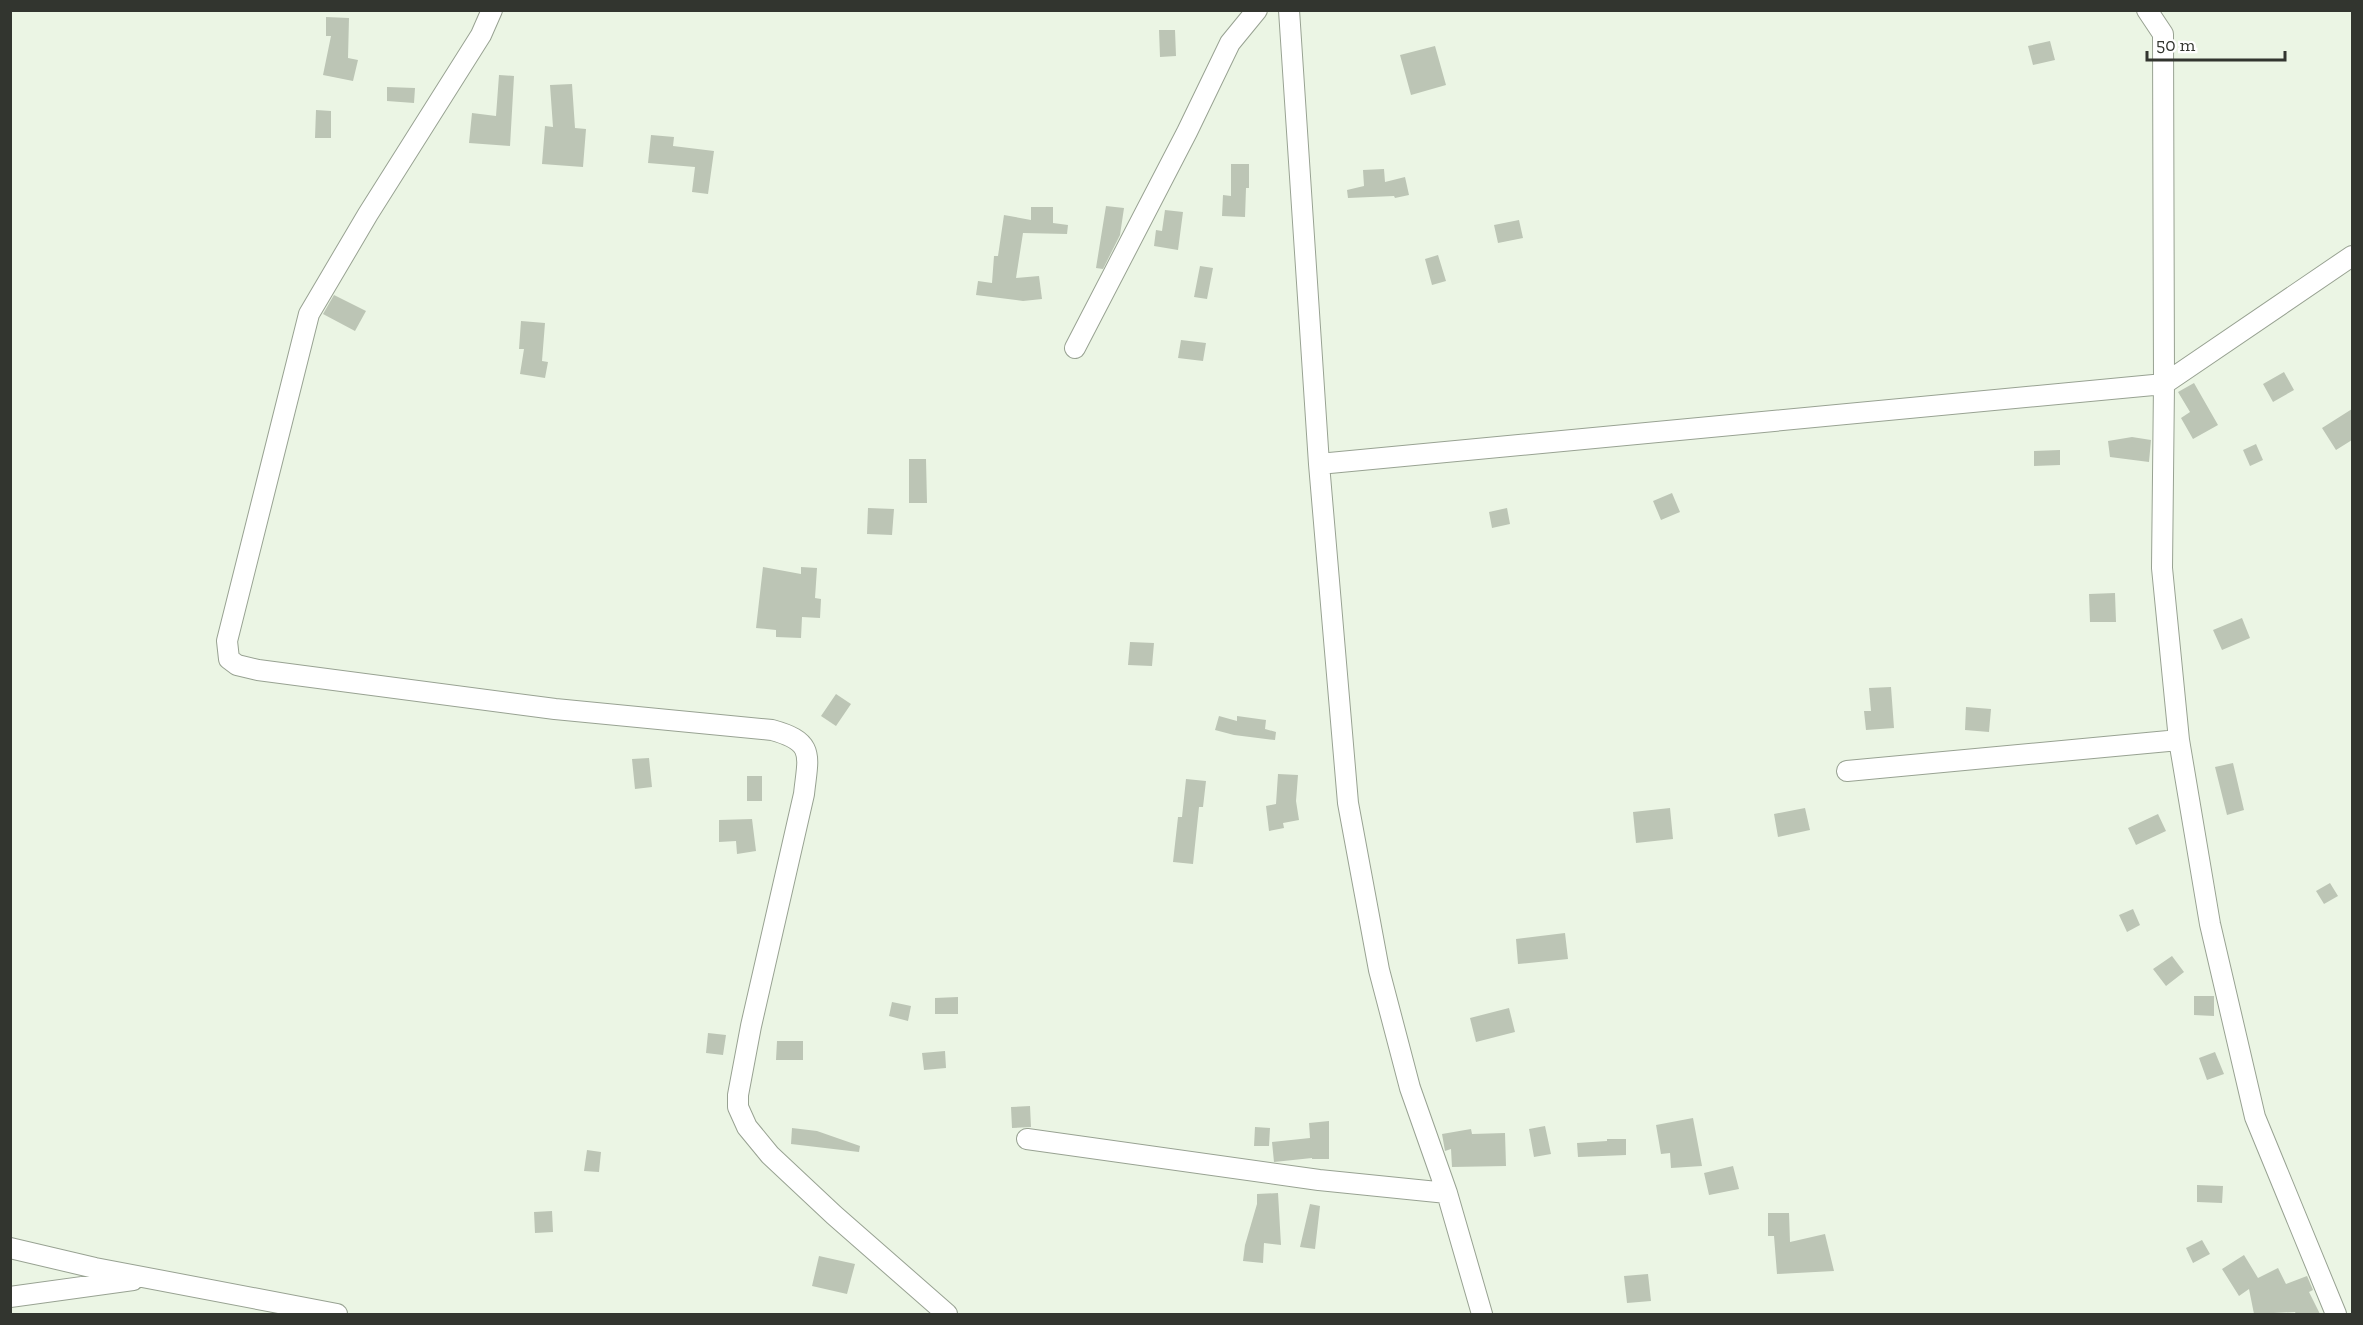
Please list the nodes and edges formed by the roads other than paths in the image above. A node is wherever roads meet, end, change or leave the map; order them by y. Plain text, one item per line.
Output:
1 (492, 10) edge
2 (1257, 10) edge
3 (1289, 10) edge
4 (2147, 10) edge
5 (2352, 256) edge
6 (1075, 348) dead end
7 (2164, 384) junction
8 (1319, 464) junction
9 (2179, 740) junction
10 (1847, 771) dead end
11 (1027, 1139) dead end
12 (1447, 1193) junction
13 (10, 1248) edge
14 (151, 1277) junction
15 (10, 1297) edge
16 (336, 1314) edge
17 (947, 1314) edge
18 (1482, 1314) edge
19 (2336, 1314) edge

1 - 17 street
2 - 6 street
3 - 8 street
4 - 7 street
5 - 7 street
7 - 8 street
7 - 9 street
8 - 12 street
9 - 10 street
9 - 19 street
11 - 12 street
12 - 18 street
13 - 14 street
14 - 15 street
14 - 16 street

